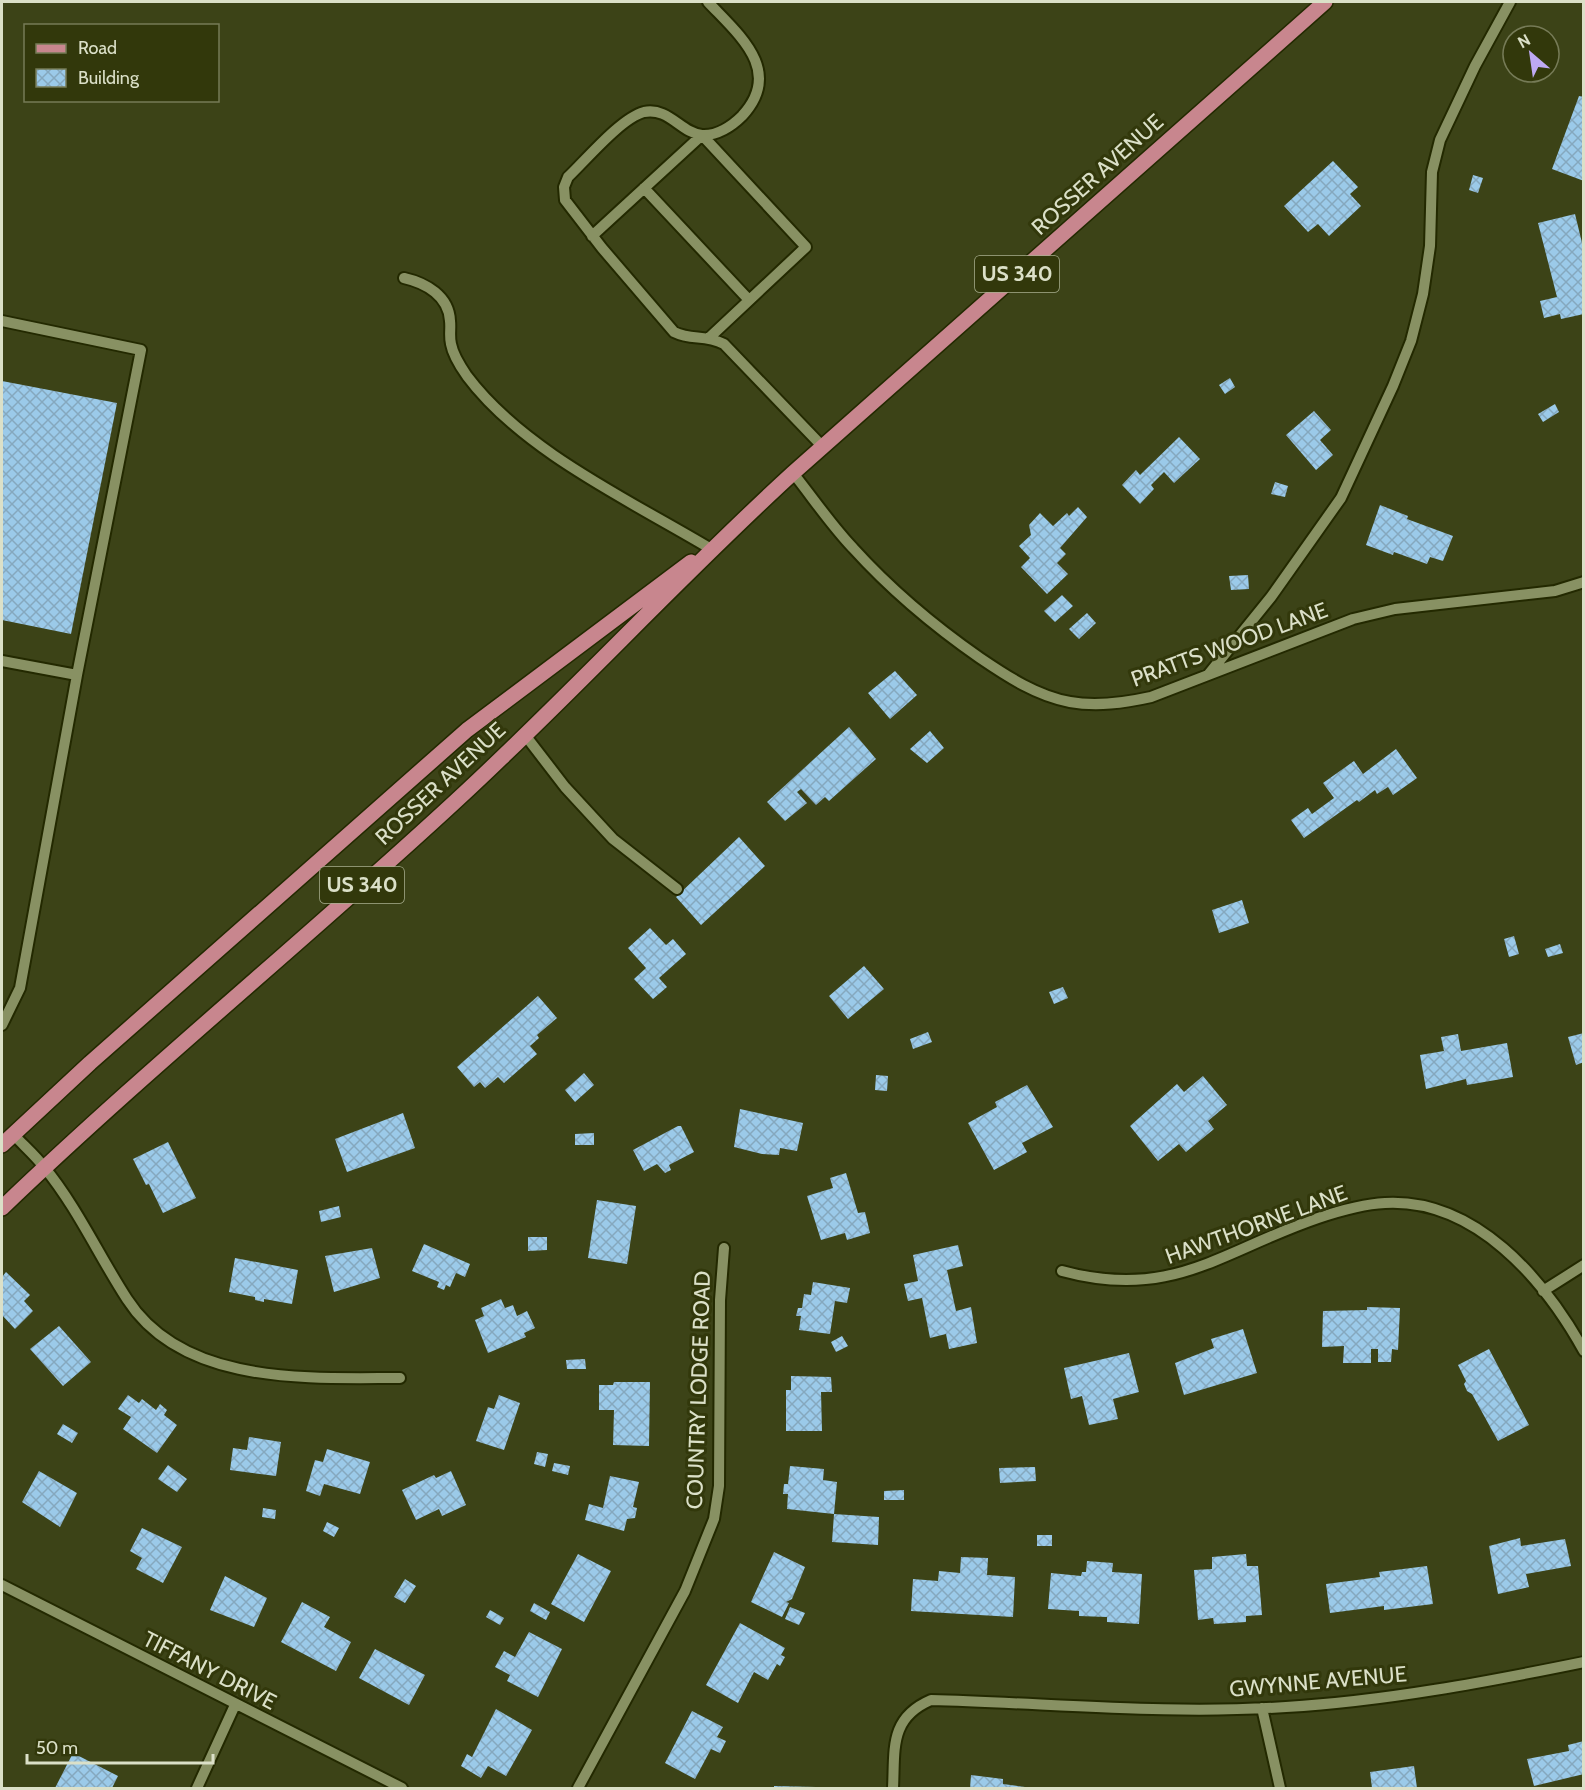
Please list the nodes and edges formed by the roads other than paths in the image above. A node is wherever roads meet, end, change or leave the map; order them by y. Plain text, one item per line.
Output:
1 (708, 2) edge
2 (1325, 2) edge
3 (1510, 2) edge
4 (702, 135) junction
5 (644, 188) junction
6 (592, 236) junction
7 (404, 278) dead end
8 (749, 300) junction
9 (2, 321) edge
10 (710, 337) junction
11 (823, 447) junction
12 (793, 473) junction
13 (711, 549) junction
14 (1584, 582) edge
15 (2, 662) edge
16 (77, 675) junction
17 (1208, 675) junction
18 (525, 735) junction
19 (677, 890) dead end
20 (2, 1025) edge
21 (7, 1139) edge
22 (44, 1167) junction
23 (2, 1208) edge
24 (724, 1248) dead end
25 (1584, 1265) edge
26 (1062, 1271) dead end
27 (1543, 1291) junction
28 (1584, 1351) edge
29 (400, 1378) dead end
30 (2, 1585) edge
31 (1584, 1662) edge
32 (235, 1705) junction
33 (1262, 1708) junction
34 (197, 1788) edge
35 (402, 1788) edge
36 (578, 1788) edge
37 (893, 1788) edge
38 (1280, 1788) edge

1 - 4 street
2 - 11 main road, ROSSER AVENUE / US 340
3 - 17 street
4 - 5 street
4 - 6 street
4 - 8 street
5 - 6 street
5 - 8 street
6 - 10 street
7 - 13 street
8 - 10 street
9 - 16 street
10 - 11 street
11 - 12 main road, ROSSER AVENUE / US 340
12 - 13 main road, ROSSER AVENUE / US 340
12 - 17 street, PRATTS WOOD LANE
13 - 18 main road, ROSSER AVENUE / US 340
13 - 21 main road, ROSSER AVENUE / US 340
14 - 17 street, PRATTS WOOD LANE
15 - 16 street
16 - 20 street
18 - 19 street
18 - 22 main road, ROSSER AVENUE / US 340
21 - 22 street
22 - 23 main road, ROSSER AVENUE / US 340
22 - 29 street
24 - 36 street, COUNTRY LODGE ROAD
25 - 27 street
26 - 27 street, HAWTHORNE LANE
27 - 28 street, HAWTHORNE LANE
30 - 32 street, TIFFANY DRIVE
31 - 33 street, GWYNNE AVENUE
32 - 34 street
32 - 35 street, TIFFANY DRIVE
33 - 37 street, GWYNNE AVENUE
33 - 38 street

